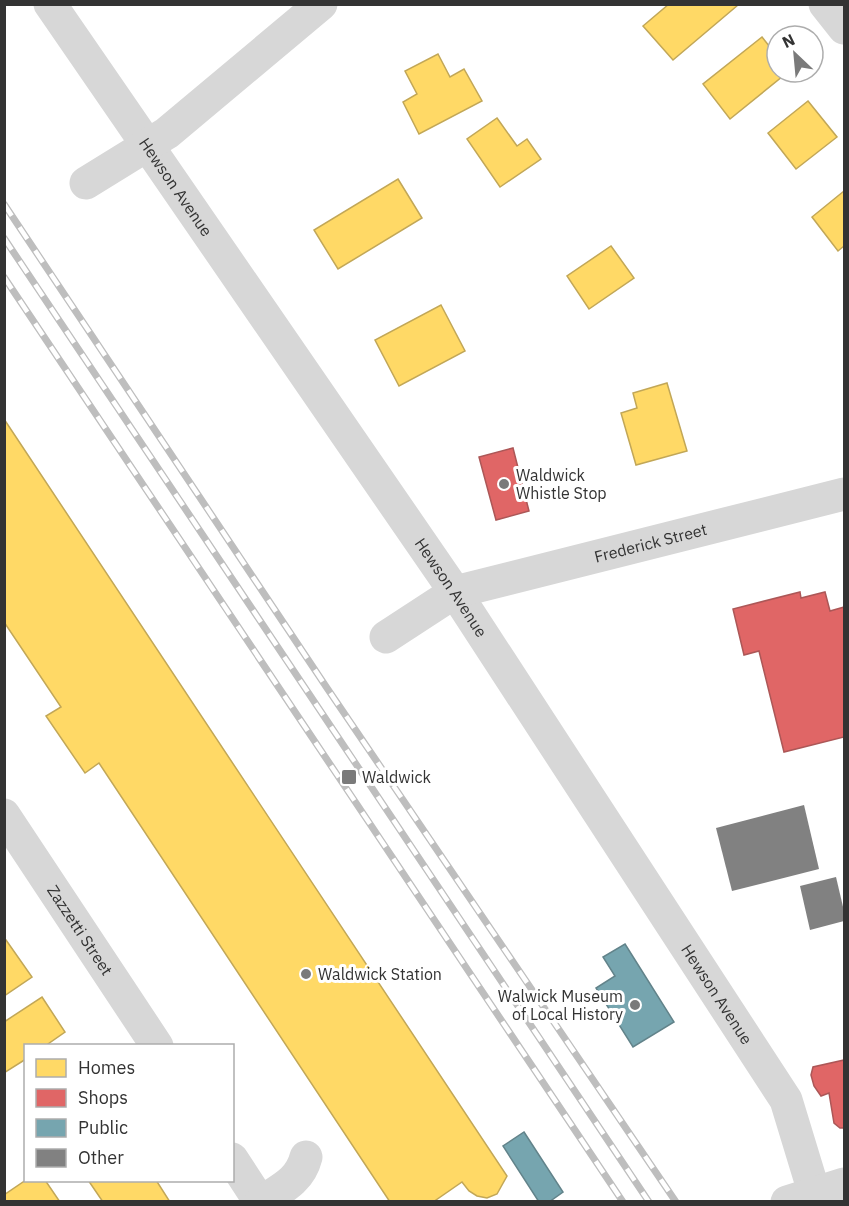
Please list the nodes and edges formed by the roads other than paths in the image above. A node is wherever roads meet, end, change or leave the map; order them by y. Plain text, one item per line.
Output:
1 (50, 4) edge
2 (321, 4) edge
3 (825, 4) edge
4 (844, 28) edge
5 (148, 146) junction
6 (86, 183) dead end
7 (844, 494) edge
8 (455, 592) junction
9 (386, 637) dead end
10 (4, 815) edge
11 (156, 1044) edge
12 (306, 1157) dead end
13 (234, 1162) edge
14 (815, 1192) edge
15 (261, 1202) edge

1 - 5 street, Hewson Avenue
2 - 5 street
3 - 4 street
5 - 6 street
5 - 8 street, Hewson Avenue
7 - 8 street, Frederick Street
8 - 9 street, Frederick Street
8 - 14 street, Hewson Avenue
10 - 11 street, Zazzetti Street
12 - 15 street
13 - 15 street

